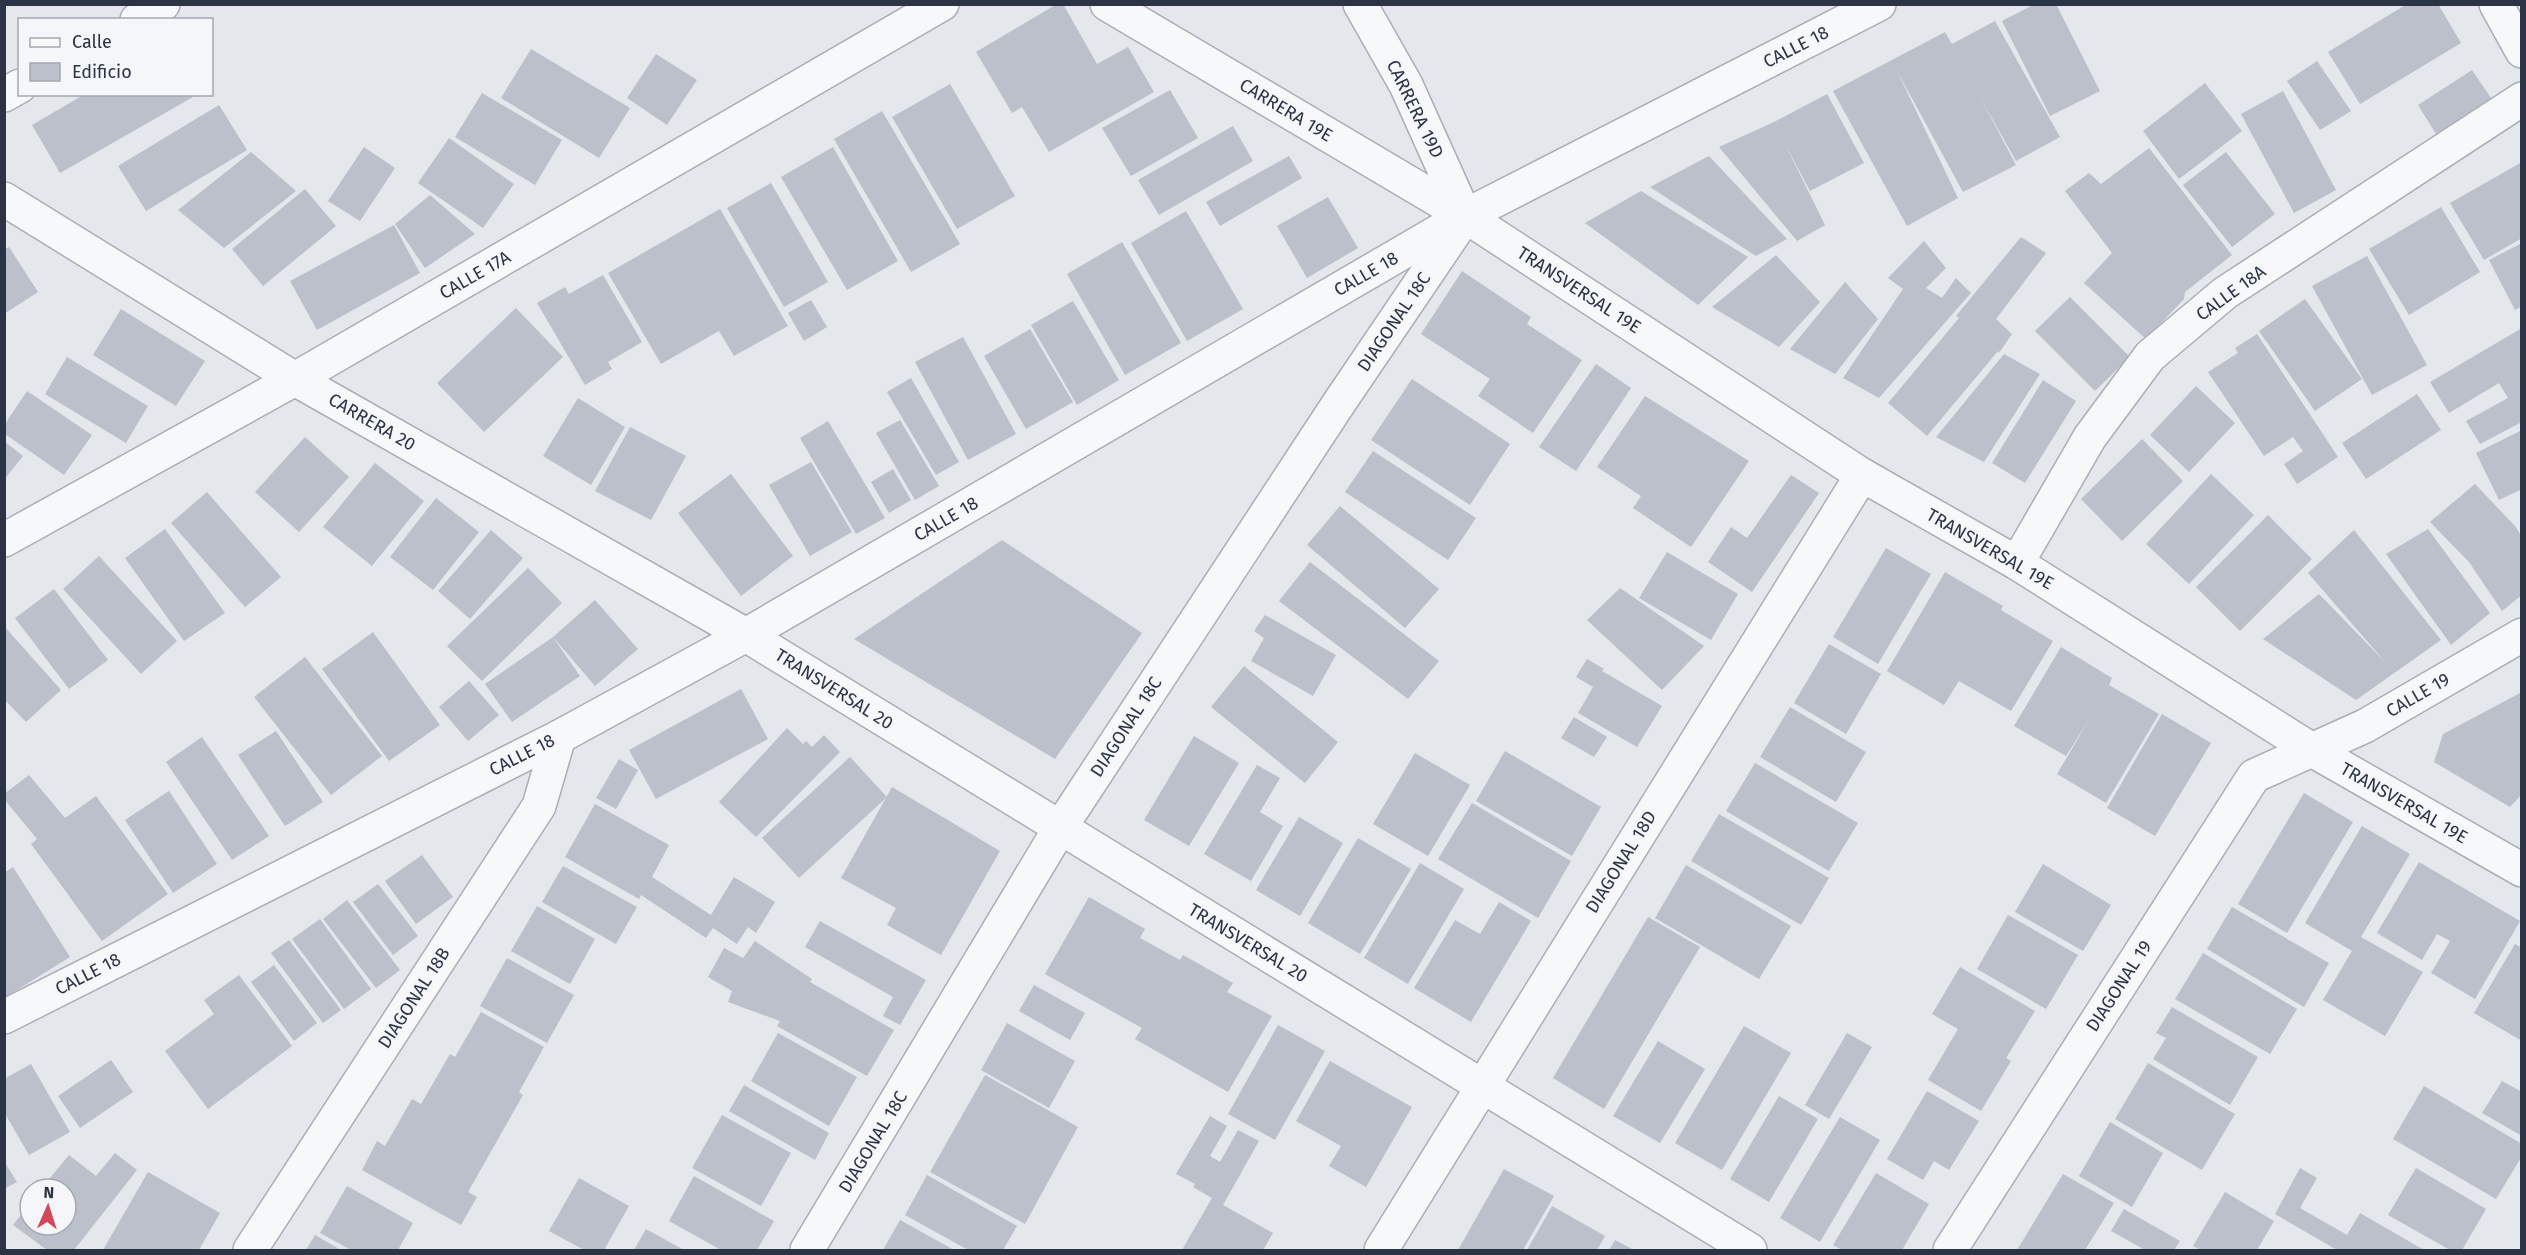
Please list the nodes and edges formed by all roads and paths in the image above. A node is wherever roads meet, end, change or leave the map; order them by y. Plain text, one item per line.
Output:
1 (163, 4) edge
2 (942, 4) edge
3 (1107, 4) edge
4 (1360, 4) edge
5 (1880, 4) edge
6 (2496, 4) edge
7 (140, 18) edge
8 (2522, 51) edge
9 (18, 87) edge
10 (4, 95) edge
11 (2522, 99) edge
12 (4, 200) edge
13 (1465, 216) junction
14 (296, 379) junction
15 (1862, 475) junction
16 (4, 540) edge
17 (2017, 563) junction
18 (746, 635) junction
19 (2522, 635) edge
20 (559, 737) junction
21 (2312, 750) junction
22 (1060, 828) junction
23 (2522, 870) edge
24 (4, 1017) edge
25 (1482, 1086) junction
26 (250, 1251) edge
27 (807, 1251) edge
28 (1381, 1251) edge
29 (1750, 1251) edge
30 (1950, 1251) edge

1 - 7 street
2 - 14 street, CALLE 17A
3 - 13 street, CARRERA 19E
4 - 13 street, CARRERA 19D
5 - 13 street, CALLE 18
6 - 8 street
9 - 10 street
11 - 17 street, CALLE 18A
12 - 14 street, CARRERA 20
13 - 15 street, TRANSVERSAL 19E
13 - 18 street, CALLE 18
13 - 22 street, DIAGONAL 18C
14 - 16 street, CALLE 17A
14 - 18 street, CARRERA 20
15 - 17 street, TRANSVERSAL 19E
15 - 25 street, DIAGONAL 18D
17 - 21 street, TRANSVERSAL 19E
18 - 20 street, CALLE 18
18 - 22 street, TRANSVERSAL 20
19 - 21 street, CALLE 19
20 - 24 street, CALLE 18
20 - 26 street, DIAGONAL 18B
21 - 23 street, TRANSVERSAL 19E
21 - 30 street, DIAGONAL 19
22 - 25 street, TRANSVERSAL 20
22 - 27 street, DIAGONAL 18C
25 - 28 street, DIAGONAL 18D
25 - 29 street, TRANSVERSAL 20

